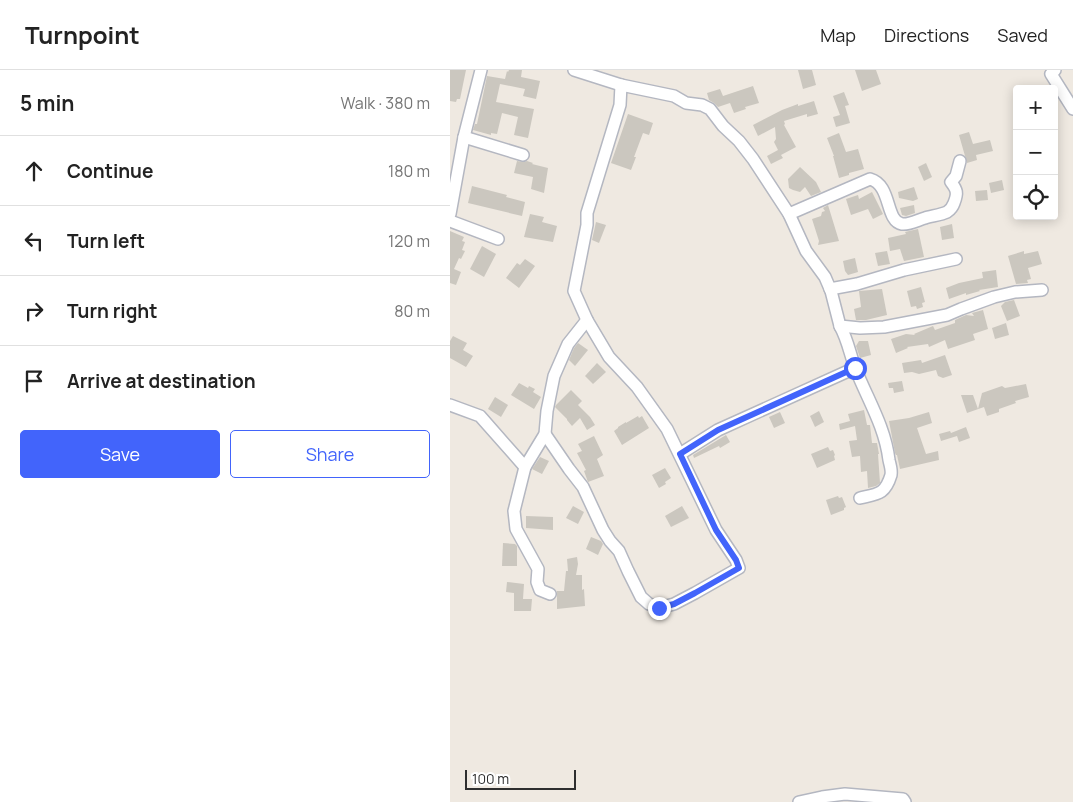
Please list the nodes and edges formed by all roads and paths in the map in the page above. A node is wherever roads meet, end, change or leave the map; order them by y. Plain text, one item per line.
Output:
1 (481, 70) edge
2 (574, 70) edge
3 (1055, 70) edge
4 (622, 85) junction
5 (1073, 109) edge
6 (464, 137) junction
7 (523, 155) dead end
8 (960, 161) dead end
9 (450, 214) edge
10 (788, 214) junction
11 (450, 221) edge
12 (498, 239) dead end
13 (956, 259) dead end
14 (830, 289) junction
15 (1042, 290) dead end
16 (587, 320) junction
17 (840, 326) junction
18 (855, 368) junction
19 (450, 405) edge
20 (545, 434) junction
21 (680, 454) junction
22 (525, 467) junction
23 (860, 498) dead end
24 (550, 594) dead end
25 (799, 802) edge
26 (905, 802) edge

1 - 6 street
2 - 4 street
3 - 5 street
4 - 10 street
4 - 16 street
6 - 7 street
6 - 9 street
8 - 10 street
10 - 14 street
11 - 12 street
13 - 14 street
14 - 17 street
15 - 17 street
16 - 20 street
16 - 21 street
17 - 18 street
18 - 21 street
18 - 23 street
19 - 22 street
20 - 21 street
20 - 22 street
22 - 24 street
25 - 26 street

